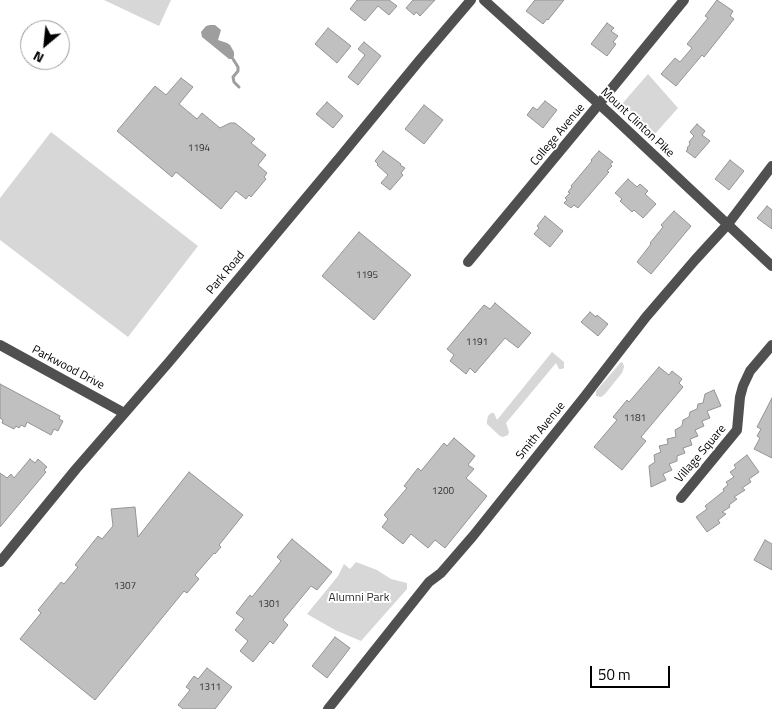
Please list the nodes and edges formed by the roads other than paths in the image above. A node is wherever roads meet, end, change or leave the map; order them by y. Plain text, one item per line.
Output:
1 (471, 0) edge
2 (484, 0) edge
3 (684, 0) edge
4 (599, 104) junction
5 (772, 166) edge
6 (728, 224) junction
7 (468, 262) dead end
8 (772, 266) edge
9 (0, 345) edge
10 (772, 346) edge
11 (124, 413) junction
12 (681, 498) dead end
13 (0, 562) edge
14 (328, 709) edge

1 - 11 street, Park Road
2 - 4 street, Mount Clinton Pike
3 - 4 street, College Avenue
4 - 6 street, Mount Clinton Pike
4 - 7 street, College Avenue
5 - 6 street, Smith Avenue
6 - 8 street, Mount Clinton Pike
6 - 14 street, Smith Avenue
9 - 11 street, Parkwood Drive
10 - 12 street, Village Square
11 - 13 street, Park Road

